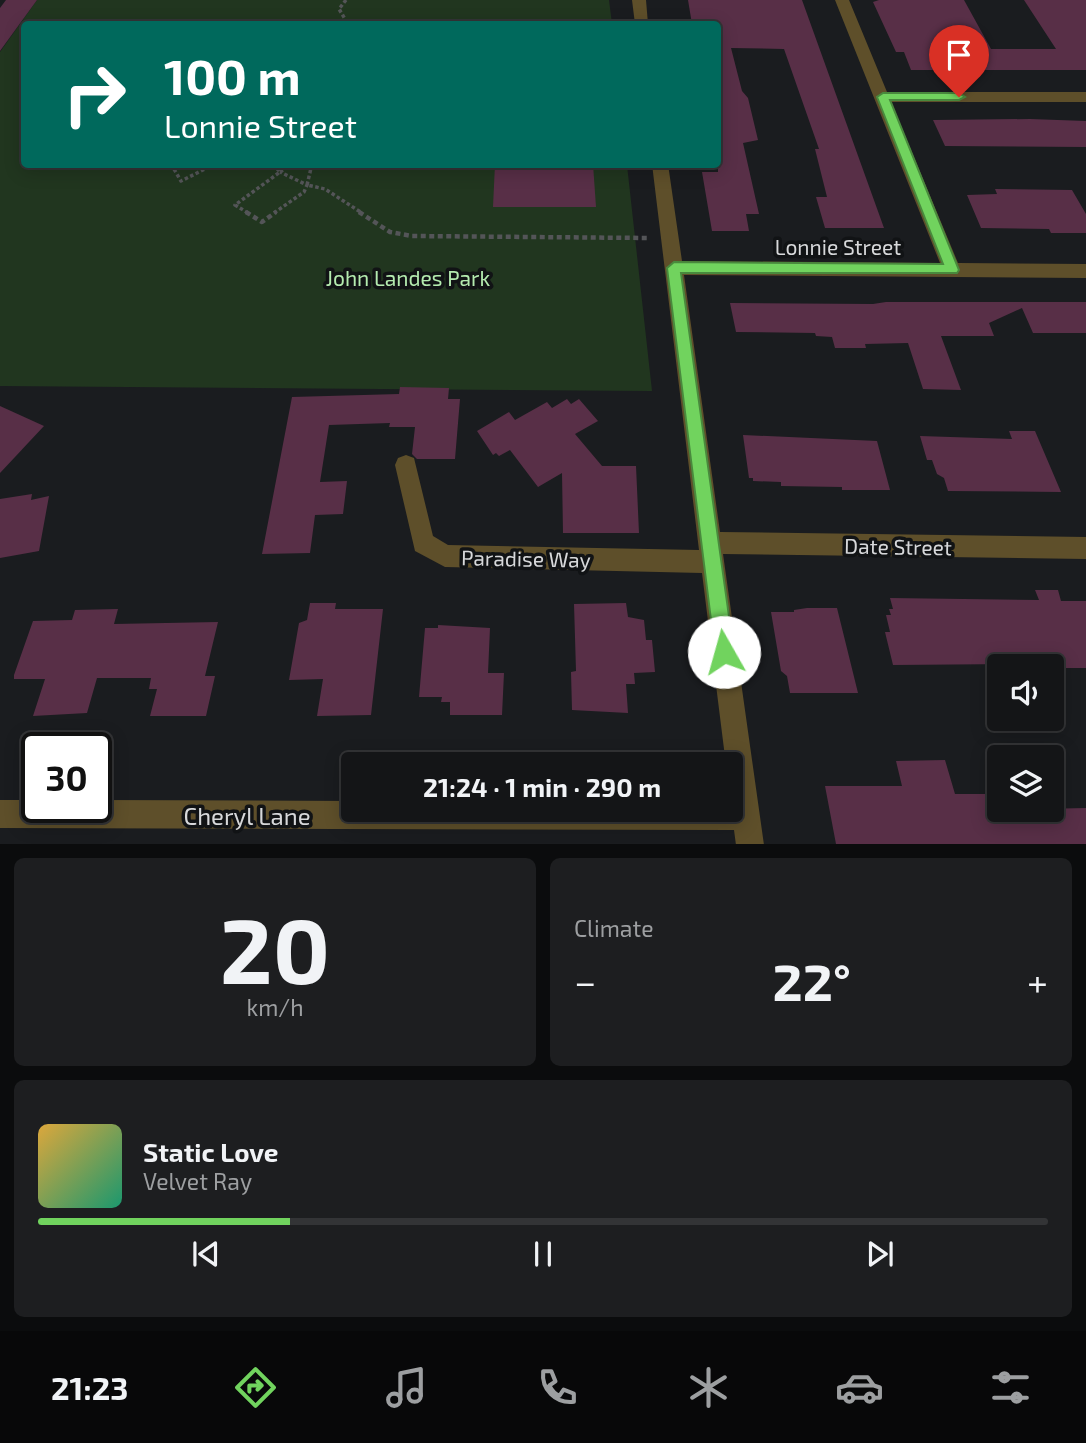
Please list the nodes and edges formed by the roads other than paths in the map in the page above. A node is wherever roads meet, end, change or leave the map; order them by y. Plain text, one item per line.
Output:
1 (639, 0) edge
2 (842, 0) edge
3 (642, 21) edge
4 (883, 97) junction
5 (1086, 97) edge
6 (661, 168) edge
7 (674, 268) junction
8 (952, 270) junction
9 (1086, 271) edge
10 (406, 465) dead end
11 (1086, 548) edge
12 (711, 553) junction
13 (0, 814) edge
14 (746, 816) junction
15 (750, 844) edge

1 - 3 street
2 - 4 street
4 - 5 street
4 - 8 street
6 - 7 street
7 - 8 street, Lonnie Street
7 - 12 street
8 - 9 street, Lonnie Street
10 - 12 street, Paradise Way
11 - 12 street, Date Street
12 - 14 street
13 - 14 street, Cheryl Lane
14 - 15 street

